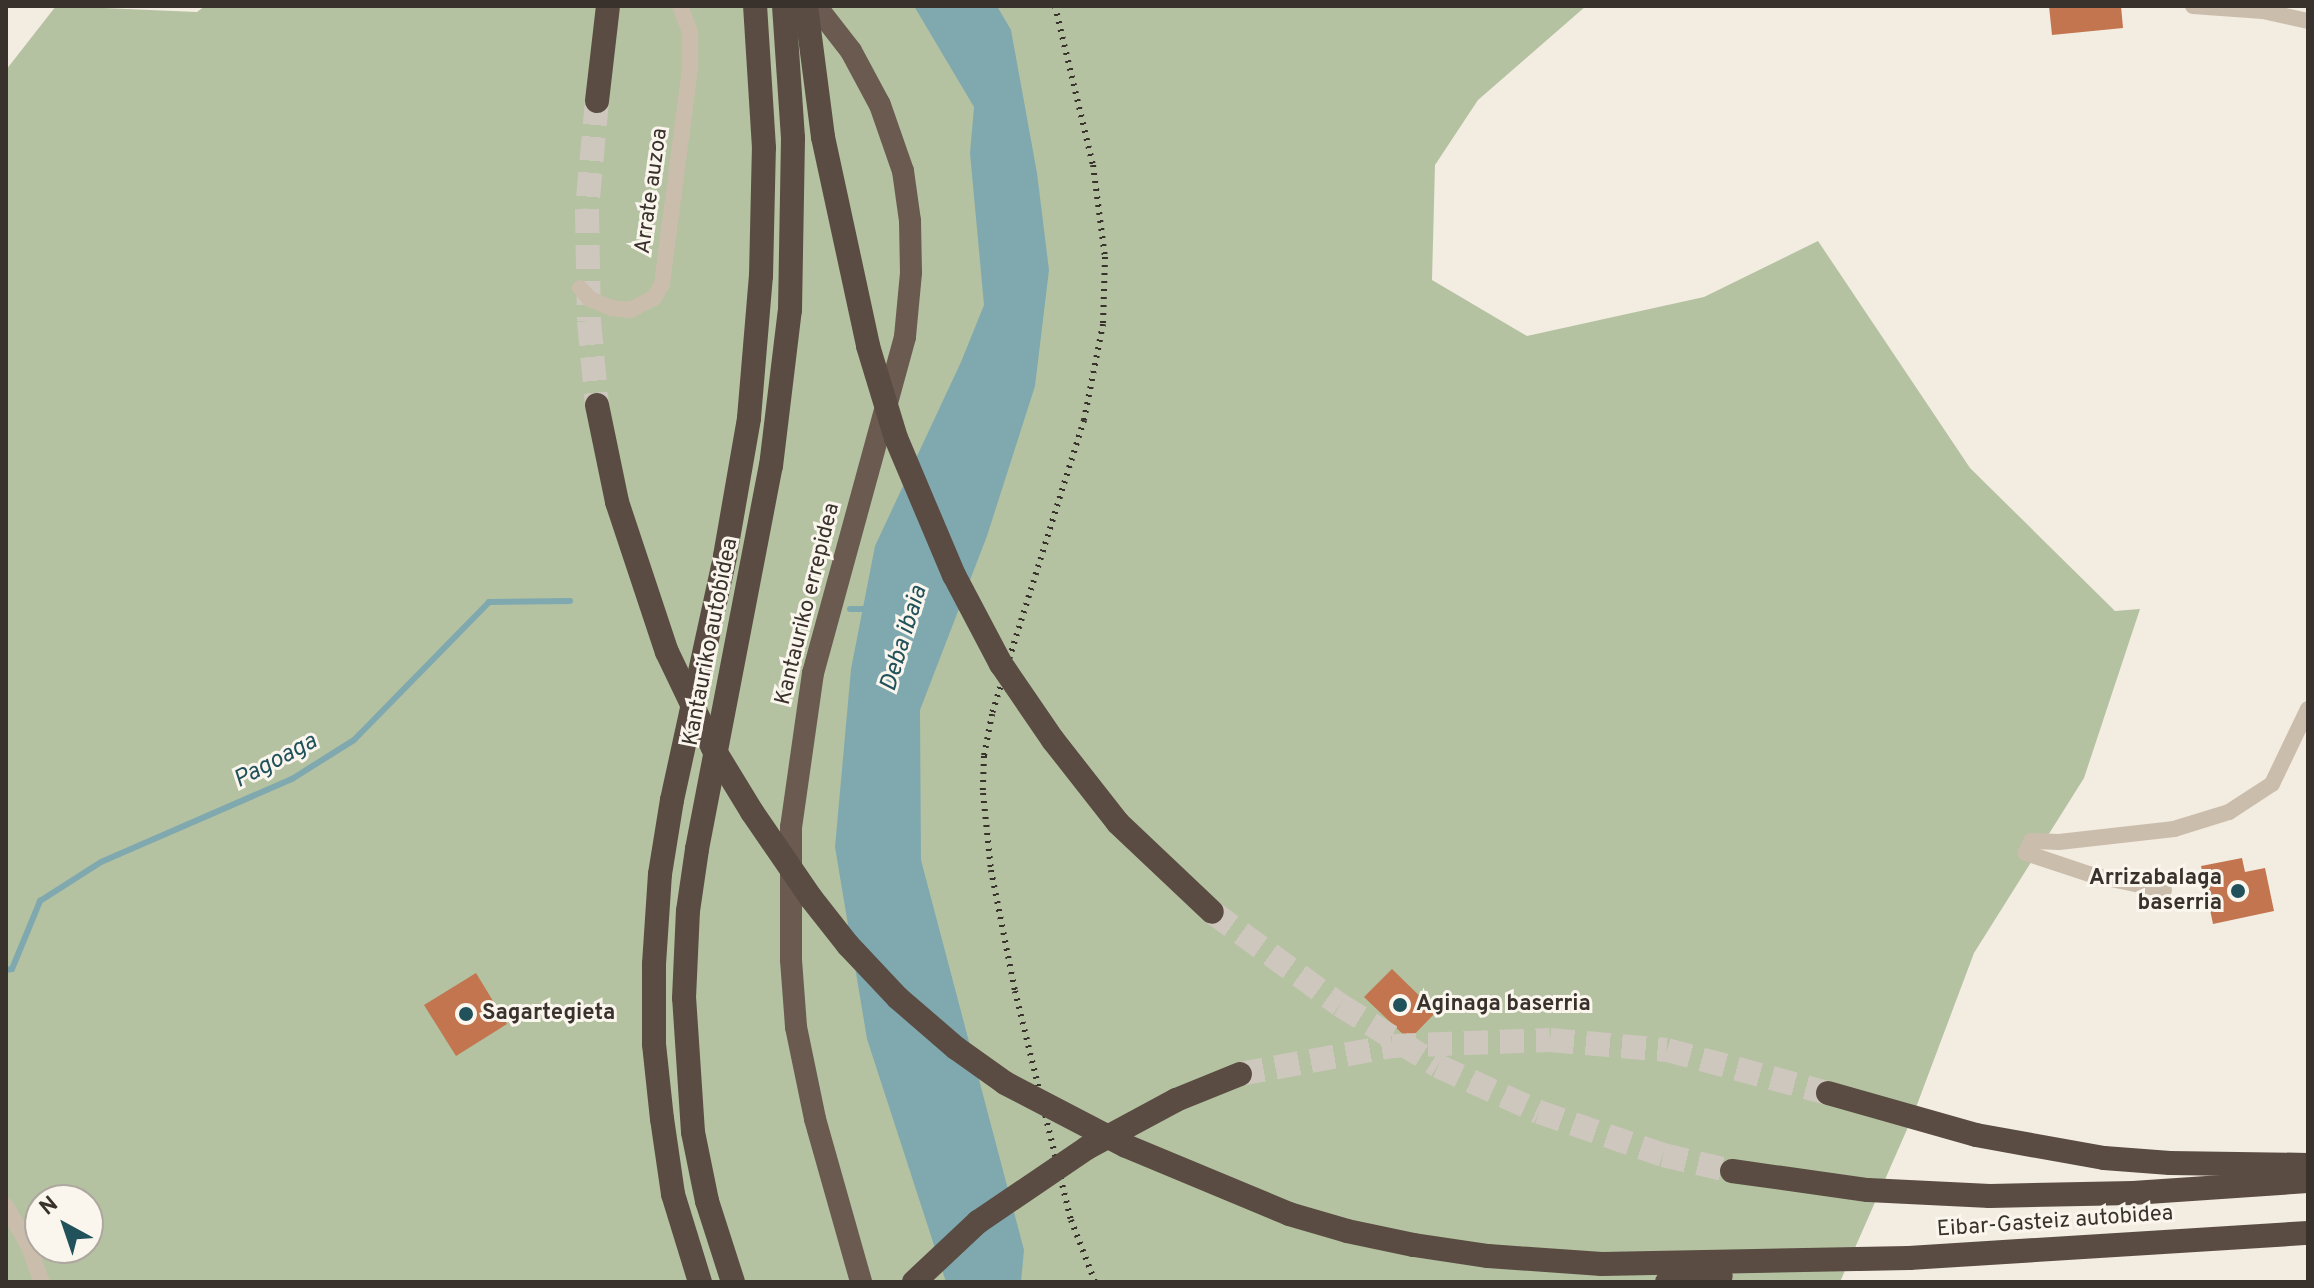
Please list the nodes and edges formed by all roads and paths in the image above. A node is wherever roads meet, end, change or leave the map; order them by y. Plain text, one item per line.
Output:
1 (608, 6) edge
2 (680, 6) edge
3 (784, 6) edge
4 (806, 6) edge
5 (816, 6) edge
6 (2193, 6) edge
7 (755, 17) edge
8 (2308, 21) edge
9 (597, 101) tunnel mouth
10 (580, 288) dead end
11 (597, 405) tunnel mouth
12 (2308, 709) edge
13 (2164, 890) dead end
14 (1212, 912) tunnel mouth
15 (1240, 1074) tunnel mouth
16 (1828, 1093) tunnel mouth
17 (2308, 1165) edge
18 (1732, 1171) tunnel mouth
19 (2308, 1181) edge
20 (6, 1206) edge
21 (2308, 1233) edge
22 (1806, 1261) junction
23 (42, 1282) edge
24 (700, 1282) edge
25 (733, 1282) edge
26 (861, 1282) edge
27 (914, 1282) edge
28 (1667, 1282) edge

1 - 9 highway
2 - 10 street, Arrate auzoa
3 - 25 highway, Kantauriko autobidea
4 - 14 highway, bridge
5 - 26 highway, Kantauriko errepidea
6 - 8 street
7 - 24 highway, Kantauriko autobidea
11 - 22 highway, bridge
12 - 13 street
15 - 27 highway, bridge
16 - 17 highway
18 - 19 highway
20 - 23 street
21 - 22 highway, Eibar-Gasteiz autobidea
22 - 28 highway

